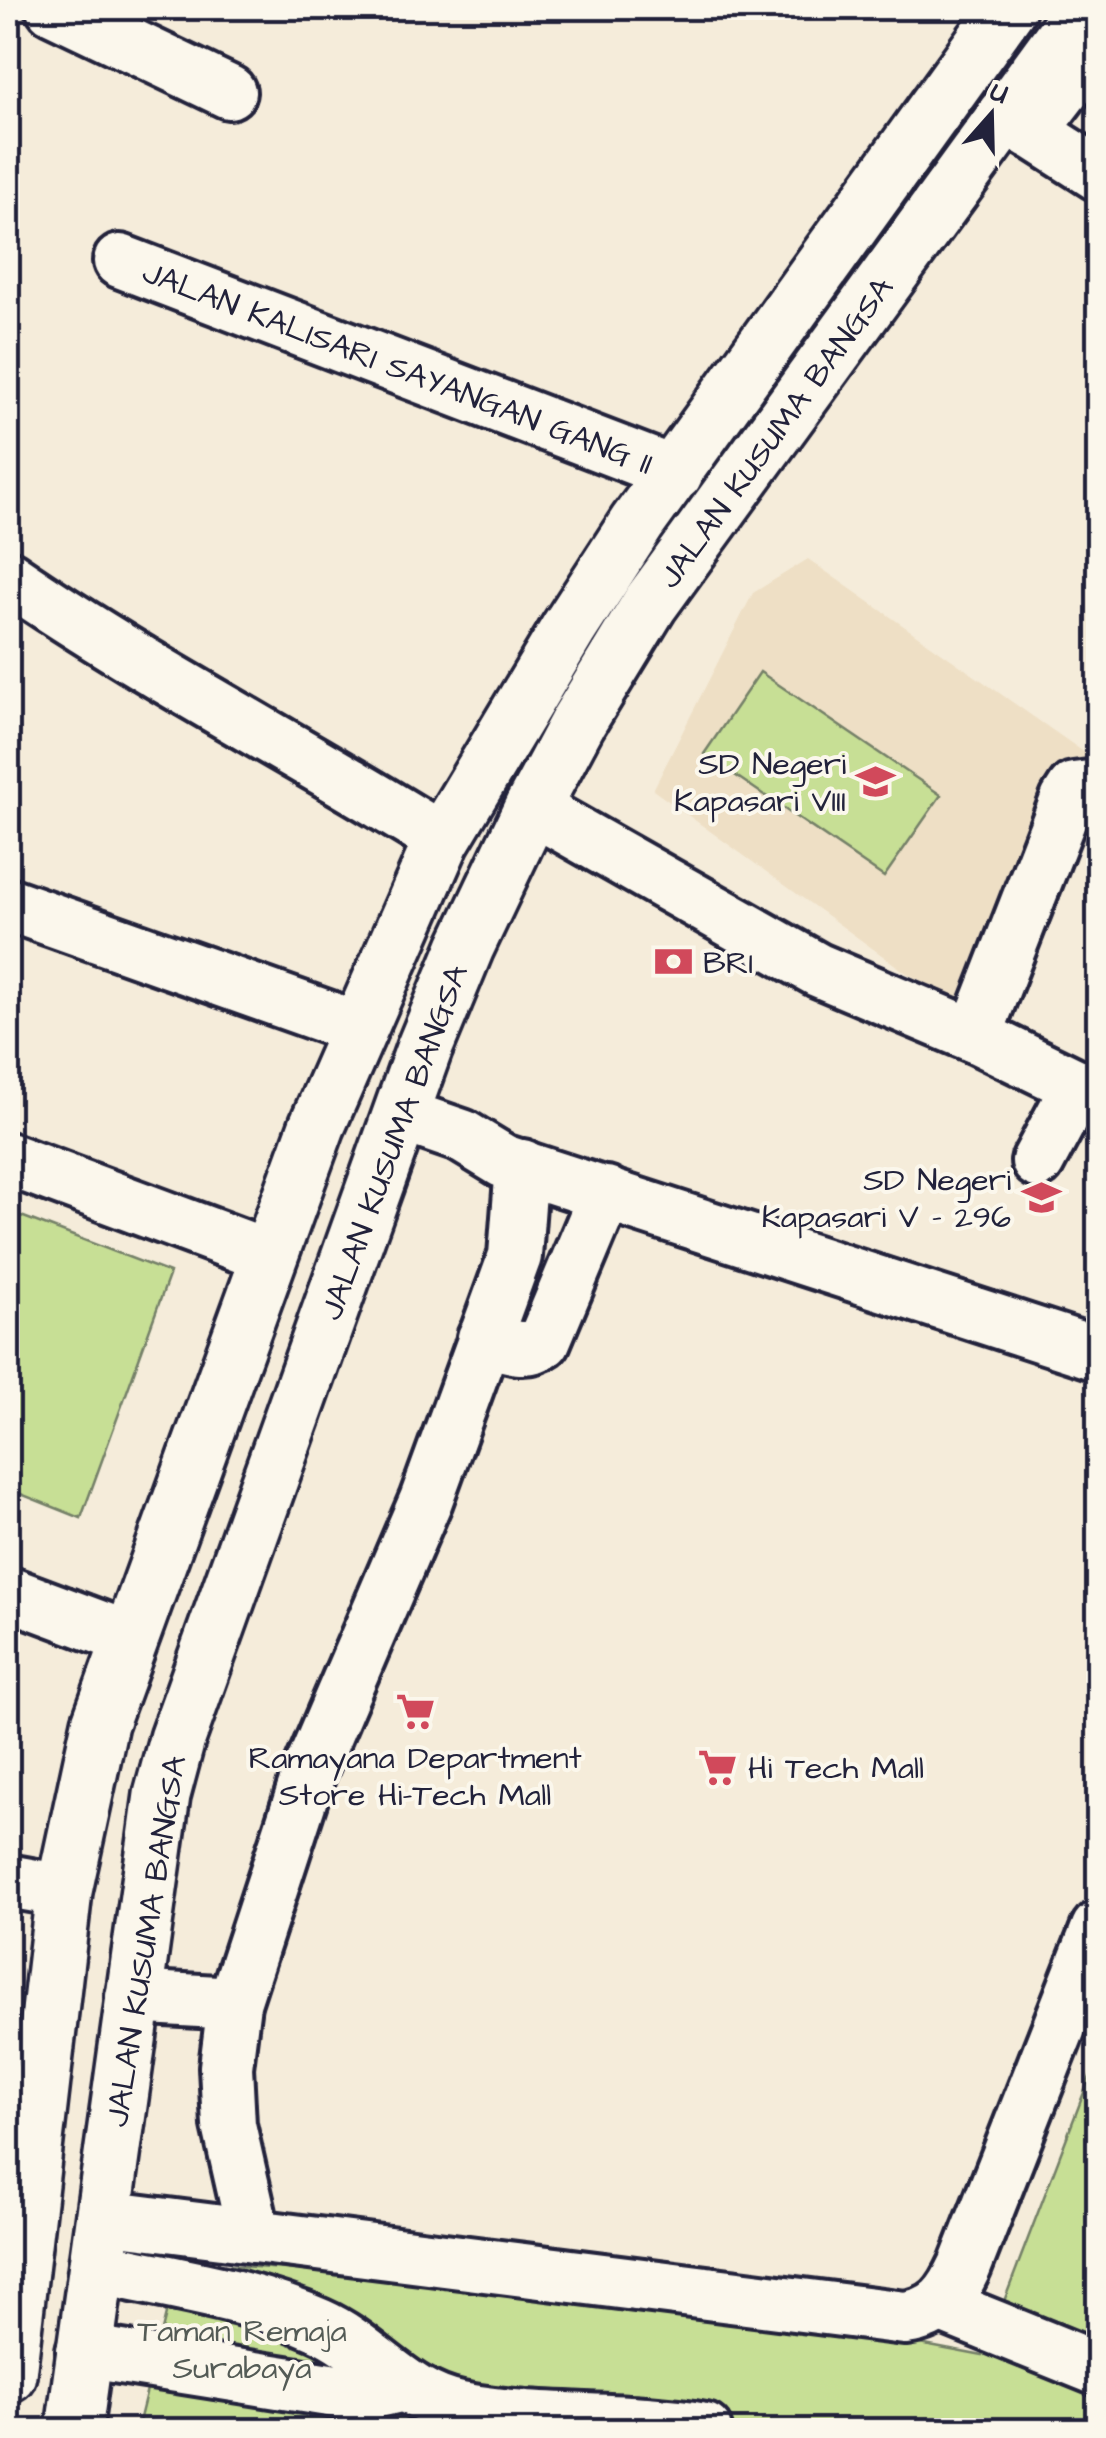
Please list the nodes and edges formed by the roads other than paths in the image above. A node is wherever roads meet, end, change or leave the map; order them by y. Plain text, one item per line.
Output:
1 (53, 8) edge
2 (1008, 8) edge
3 (1084, 8) edge
4 (1098, 45) edge
5 (229, 92) dead end
6 (1018, 123) junction
7 (1098, 174) edge
8 (120, 261) dead end
9 (676, 474) junction
10 (8, 577) edge
11 (1098, 786) edge
12 (532, 808) junction
13 (442, 840) junction
14 (8, 904) edge
15 (358, 1034) junction
16 (975, 1036) junction
17 (1088, 1091) edge
18 (317, 1126) junction
19 (394, 1134) junction
20 (8, 1159) edge
21 (1038, 1162) dead end
22 (512, 1164) junction
23 (606, 1193) junction
24 (268, 1256) junction
25 (484, 1338) junction
26 (1098, 1354) edge
27 (154, 1570) junction
28 (8, 1593) edge
29 (227, 1598) junction
30 (128, 1638) junction
31 (8, 1882) edge
32 (64, 1891) junction
33 (1098, 1928) edge
34 (132, 1996) junction
35 (234, 2003) junction
36 (19, 2168) edge
37 (254, 2236) junction
38 (100, 2242) junction
39 (942, 2306) junction
40 (83, 2352) junction
41 (1098, 2370) edge
42 (8, 2374) edge
43 (400, 2386) junction
44 (453, 2420) edge
45 (74, 2430) edge
46 (705, 2430) edge

1 - 5 street
2 - 9 highway, JALAN KUSUMA BANGSA
3 - 6 highway, JALAN KUSUMA BANGSA
4 - 6 street
6 - 7 street
6 - 12 highway, JALAN KUSUMA BANGSA
8 - 9 street, JALAN KALISARI SAYANGAN GANG II
9 - 13 highway, JALAN KUSUMA BANGSA
10 - 13 street
11 - 16 street
12 - 16 street
12 - 19 highway, JALAN KUSUMA BANGSA
13 - 15 highway, JALAN KUSUMA BANGSA
14 - 15 street
15 - 18 highway, JALAN KUSUMA BANGSA
16 - 17 street
17 - 21 street
18 - 19 highway
18 - 24 highway, JALAN KUSUMA BANGSA
19 - 22 street
19 - 29 highway, JALAN KUSUMA BANGSA
20 - 24 street
22 - 23 street
22 - 25 street
23 - 25 street
23 - 26 street
24 - 27 highway, JALAN KUSUMA BANGSA
25 - 35 street
27 - 29 highway
27 - 30 highway, JALAN KUSUMA BANGSA
28 - 30 street
29 - 34 highway, JALAN KUSUMA BANGSA
30 - 32 highway, JALAN KUSUMA BANGSA
31 - 32 street
32 - 36 highway, JALAN KUSUMA BANGSA
33 - 39 street
34 - 35 street
34 - 38 highway, JALAN KUSUMA BANGSA
35 - 37 street
36 - 42 highway, JALAN KUSUMA BANGSA
37 - 38 street
37 - 39 street
38 - 40 highway, JALAN KUSUMA BANGSA
38 - 43 street
39 - 41 street
40 - 43 street
40 - 45 highway, JALAN KUSUMA BANGSA
43 - 44 street
44 - 46 street

